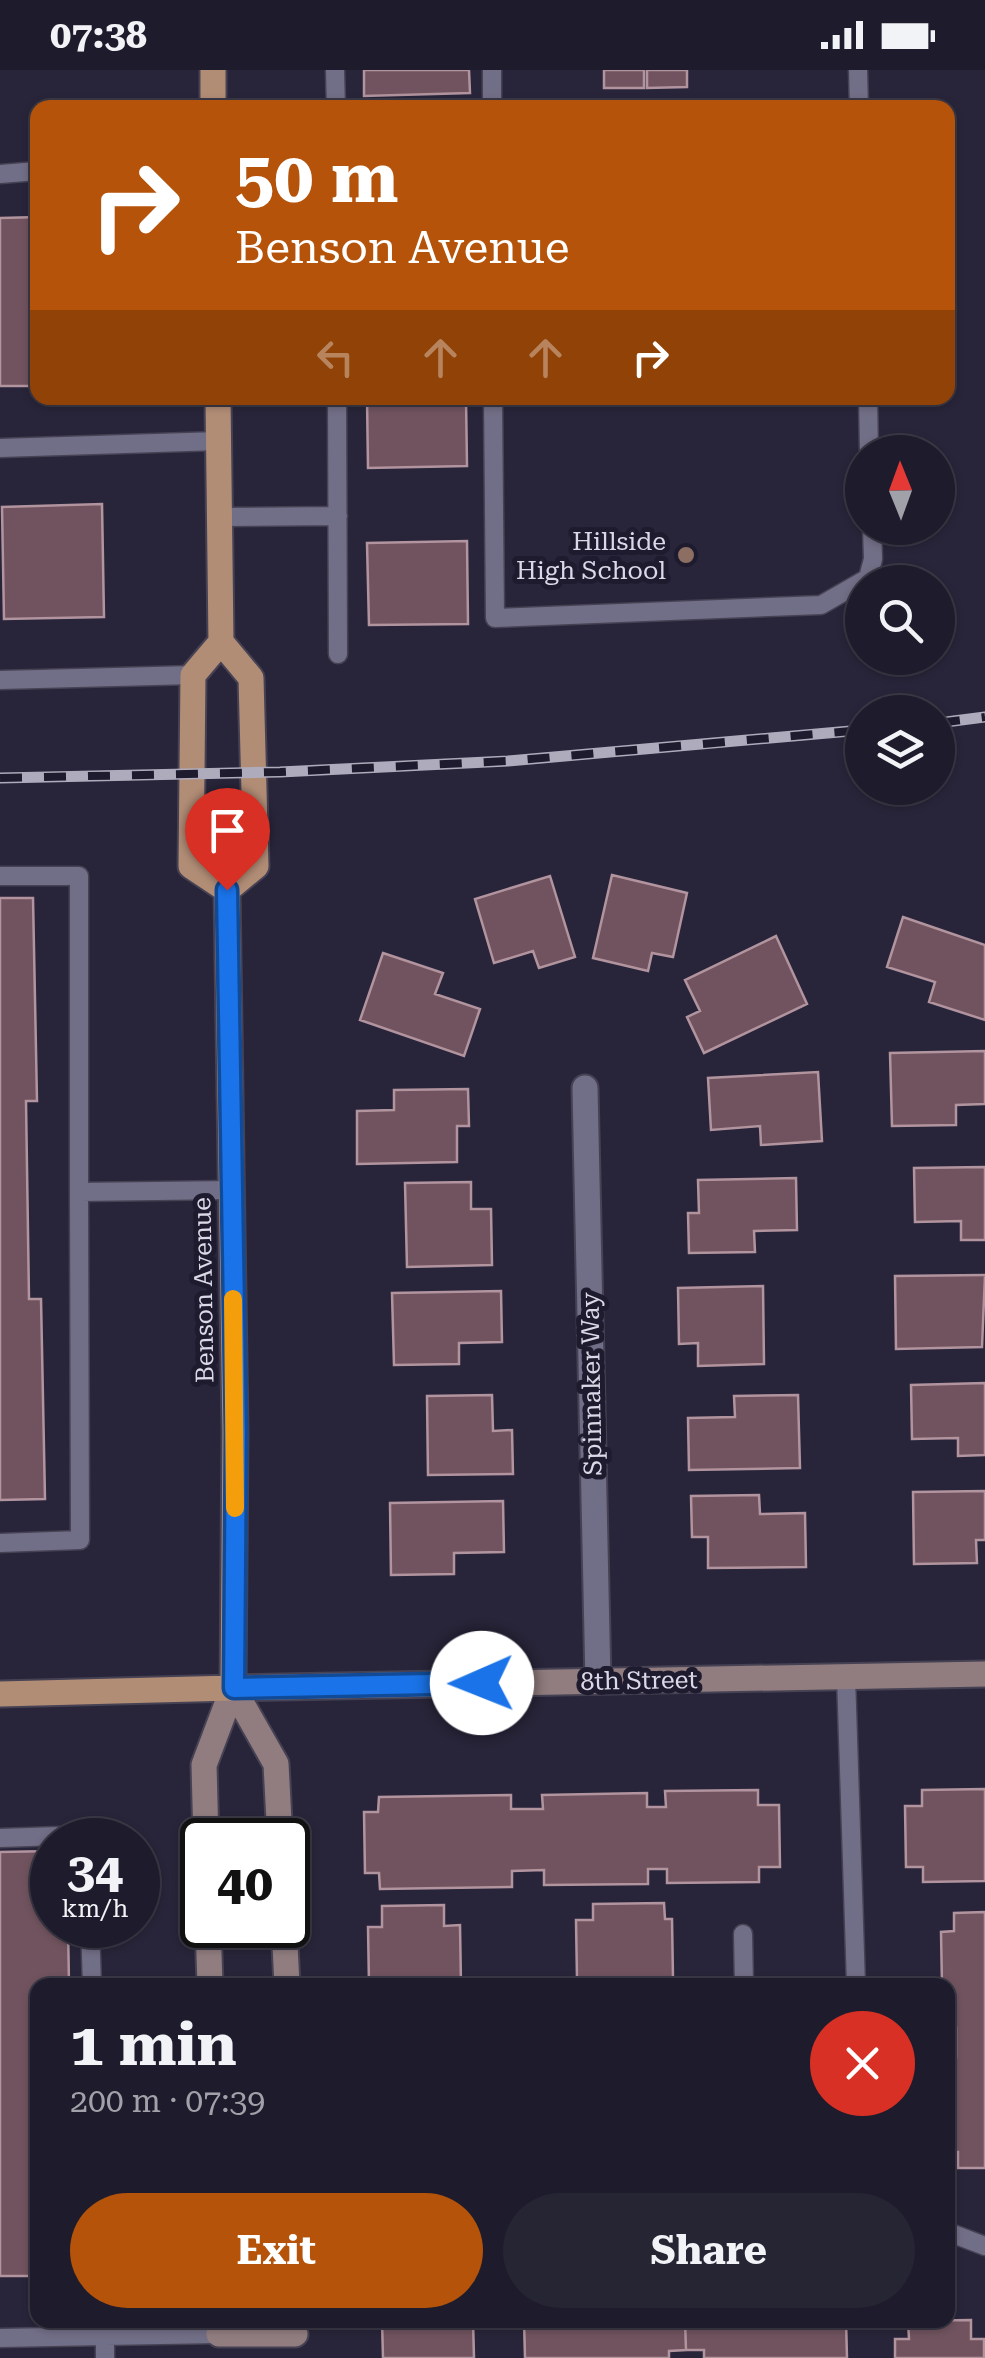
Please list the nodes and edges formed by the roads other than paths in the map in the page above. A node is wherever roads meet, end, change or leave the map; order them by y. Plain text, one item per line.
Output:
1 (213, 70) edge
2 (335, 70) edge
3 (492, 70) edge
4 (858, 70) edge
5 (214, 100) edge
6 (336, 100) edge
7 (492, 100) edge
8 (859, 100) edge
9 (30, 172) edge
10 (0, 174) edge
11 (218, 405) edge
12 (337, 405) edge
13 (494, 405) edge
14 (868, 405) edge
15 (869, 435) edge
16 (219, 441) junction
17 (0, 448) edge
18 (338, 516) junction
19 (220, 517) junction
20 (872, 545) edge
21 (221, 642) junction
22 (338, 654) dead end
23 (193, 675) junction
24 (0, 680) edge
25 (0, 876) edge
26 (227, 890) junction
27 (585, 1088) dead end
28 (232, 1190) junction
29 (78, 1192) junction
30 (0, 1543) edge
31 (985, 1674) edge
32 (846, 1676) junction
33 (598, 1681) junction
34 (234, 1688) junction
35 (0, 1694) edge
36 (205, 1818) edge
37 (279, 1818) edge
38 (30, 1837) edge
39 (0, 1838) edge
40 (743, 1934) dead end
41 (91, 1948) edge
42 (209, 1948) edge
43 (285, 1948) edge
44 (92, 1978) edge
45 (210, 1978) edge
46 (286, 1978) edge
47 (744, 1978) edge
48 (856, 1978) edge
49 (955, 2235) edge
50 (985, 2246) edge
51 (105, 2328) edge
52 (219, 2337) edge
53 (296, 2337) edge
54 (0, 2338) edge
55 (106, 2358) edge

1 - 5 main road
2 - 6 lane
3 - 7 lane
4 - 8 lane
9 - 10 lane
11 - 16 main road
12 - 18 lane
13 - 20 lane
14 - 15 lane
16 - 17 lane
16 - 19 main road
18 - 19 lane
18 - 22 lane
19 - 21 main road
21 - 23 main road
21 - 26 main road
23 - 24 lane
23 - 26 main road
25 - 29 lane
26 - 28 main road, Benson Avenue
27 - 33 street, Spinnaker Way
28 - 29 lane
28 - 34 main road, Benson Avenue
29 - 30 lane
31 - 32 street, 8th Street
32 - 33 street, 8th Street
32 - 48 lane
33 - 34 street, 8th Street
34 - 35 main road
34 - 36 street, Benson Avenue
34 - 37 street, Benson Avenue
38 - 39 lane
40 - 47 lane
41 - 44 lane
42 - 45 street
43 - 46 street
49 - 50 lane
51 - 52 lane
51 - 54 lane
51 - 55 lane
52 - 53 street

